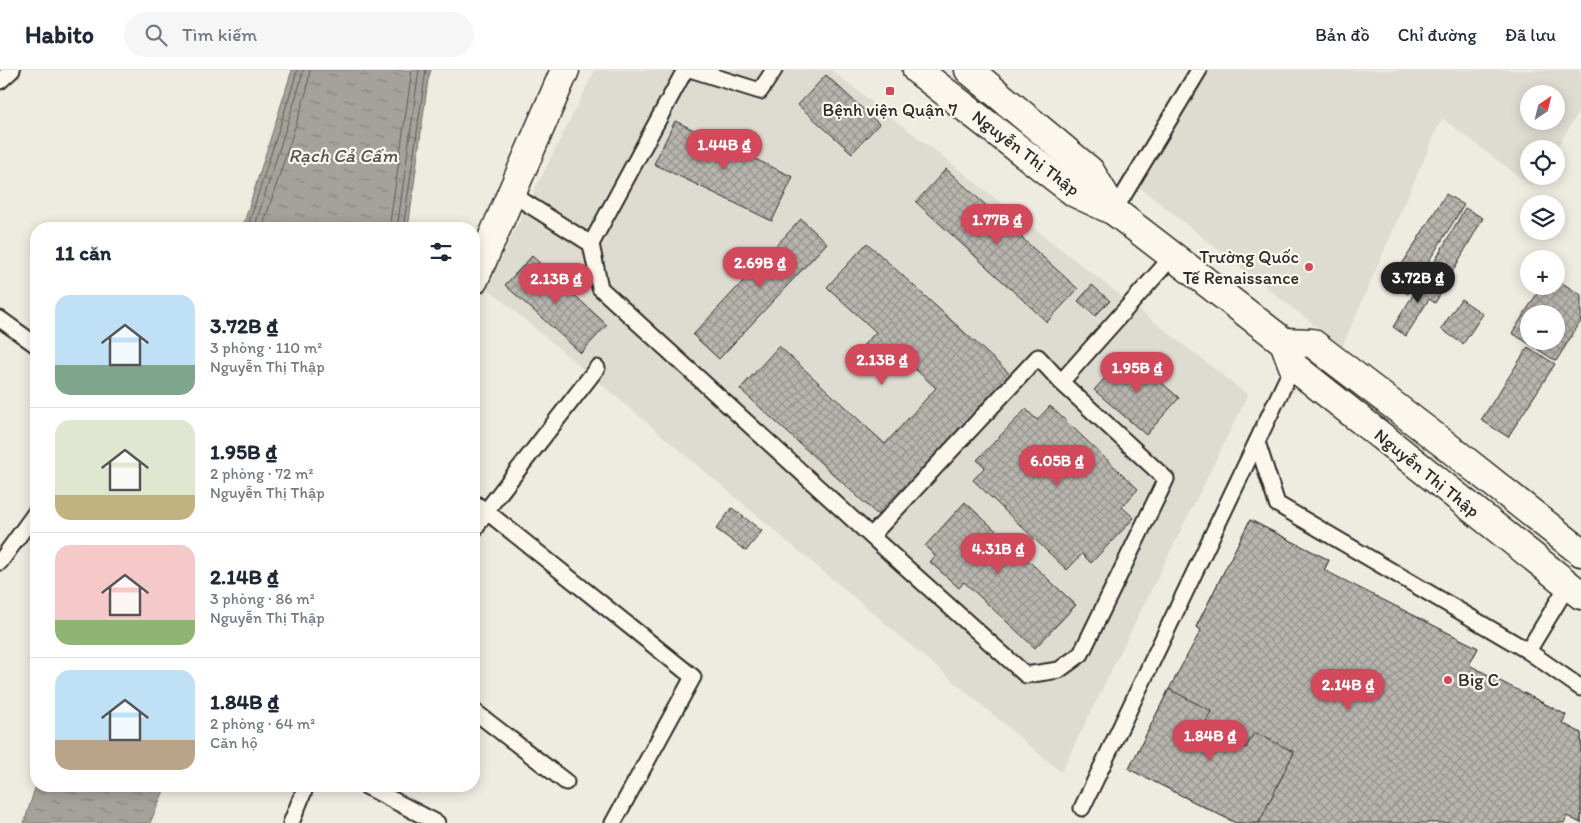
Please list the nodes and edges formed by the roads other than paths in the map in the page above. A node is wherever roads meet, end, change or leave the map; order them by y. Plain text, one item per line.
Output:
1 (12, 70) edge
2 (565, 70) edge
3 (685, 70) edge
4 (693, 70) edge
5 (774, 70) edge
6 (917, 70) edge
7 (969, 70) edge
8 (1199, 70) edge
9 (0, 81) edge
10 (512, 194) junction
11 (1114, 210) junction
12 (591, 244) junction
13 (1173, 256) junction
14 (480, 266) edge
15 (0, 319) edge
16 (30, 341) edge
17 (1288, 354) junction
18 (597, 368) dead end
19 (1061, 382) junction
20 (1257, 442) junction
21 (480, 507) edge
22 (30, 520) edge
23 (871, 536) junction
24 (1581, 552) edge
25 (0, 562) edge
26 (1575, 590) edge
27 (1528, 652) junction
28 (1581, 688) edge
29 (480, 716) edge
30 (566, 782) dead end
31 (304, 792) edge
32 (377, 792) edge
33 (1082, 808) dead end
34 (291, 823) edge
35 (436, 823) edge
36 (613, 823) edge

1 - 9 lane
2 - 10 main road
3 - 12 lane
4 - 5 lane
6 - 11 main road, Nguyễn Thị Thập
7 - 11 main road, Nguyễn Thị Thập
8 - 11 lane
10 - 12 lane
10 - 14 main road
11 - 13 main road, Nguyễn Thị Thập
12 - 23 lane
13 - 17 main road, Nguyễn Thị Thập
13 - 19 lane
15 - 16 lane
17 - 20 lane
17 - 24 main road, Nguyễn Thị Thập
17 - 26 main road, Nguyễn Thị Thập
18 - 21 lane
19 - 23 lane
19 - 23 lane
20 - 27 lane
20 - 33 lane
21 - 36 lane
22 - 25 lane
26 - 27 lane
27 - 28 lane
29 - 30 lane
31 - 34 lane
32 - 35 lane

